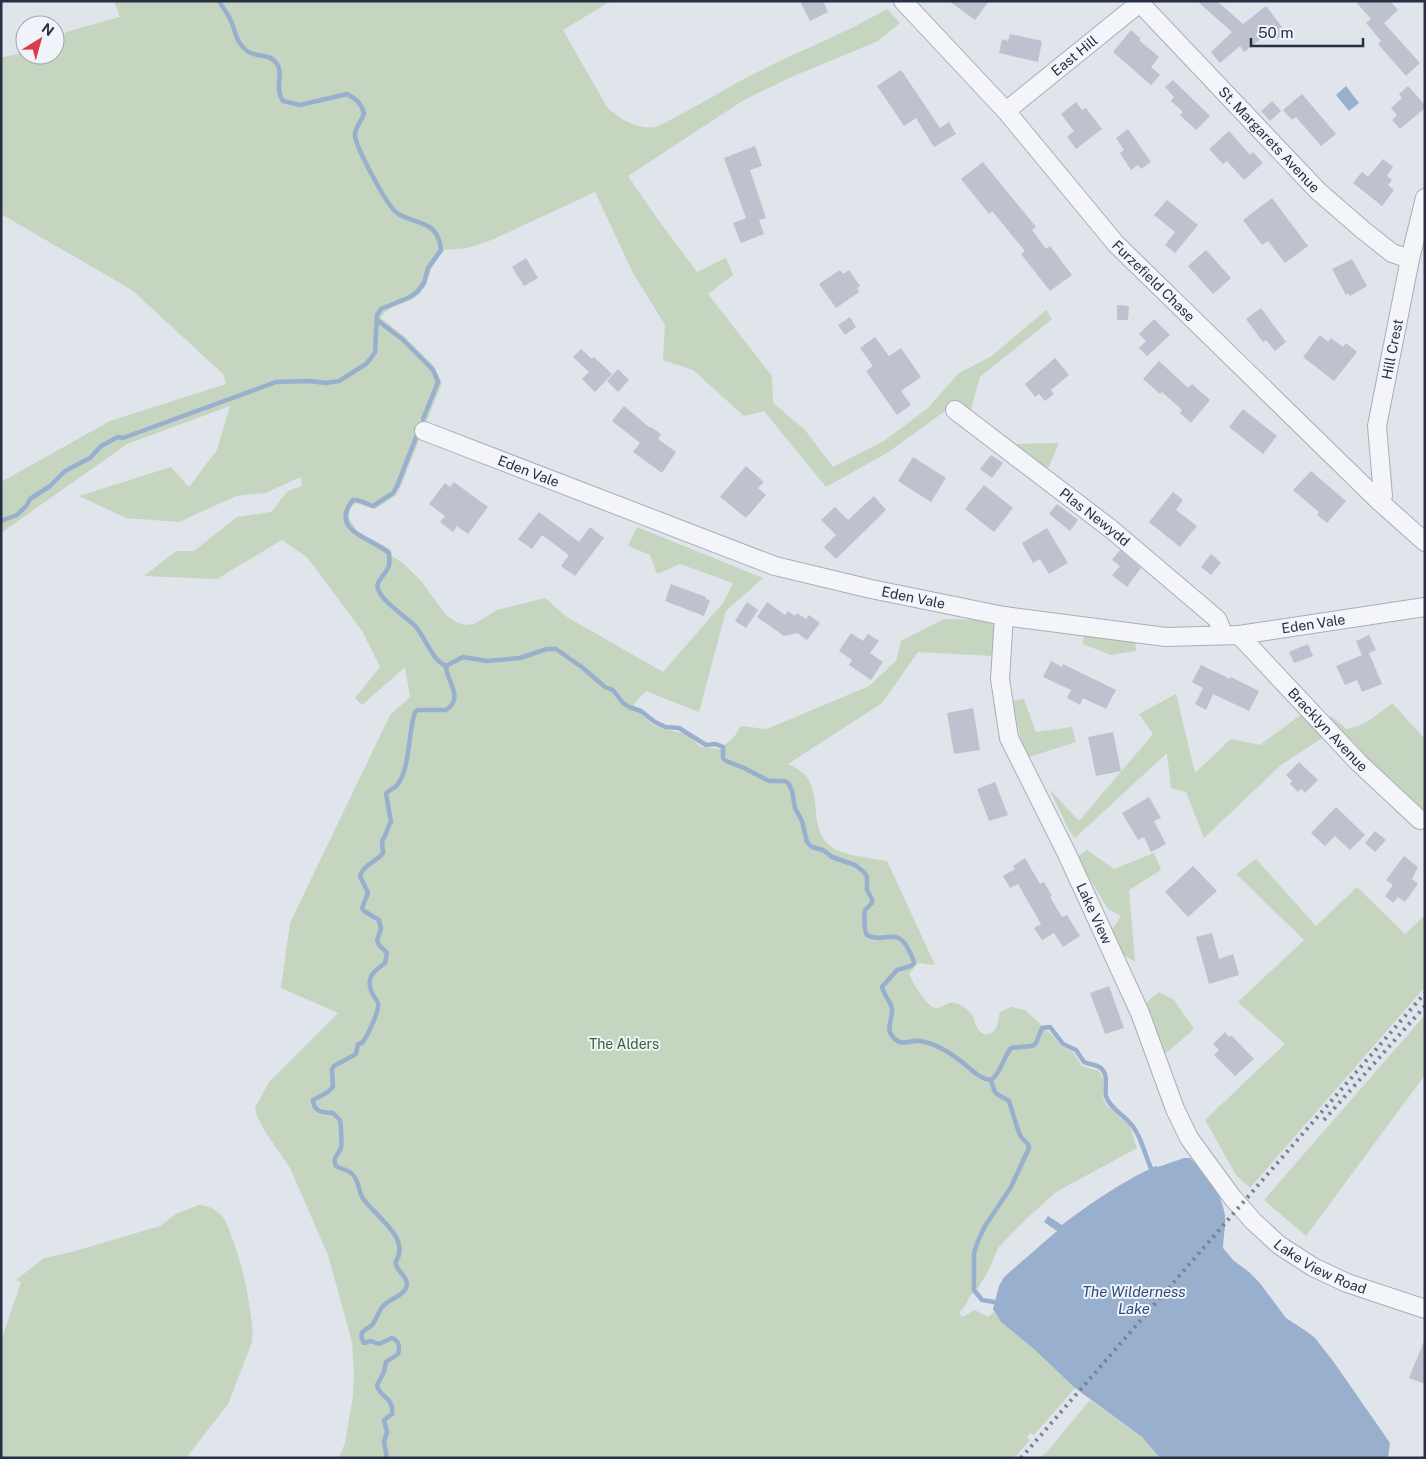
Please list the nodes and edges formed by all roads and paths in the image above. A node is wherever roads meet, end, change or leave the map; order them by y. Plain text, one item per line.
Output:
1 (903, 1) edge
2 (1141, 2) edge
3 (1006, 111) junction
4 (1425, 198) edge
5 (1410, 259) junction
6 (954, 410) dead end
7 (424, 431) dead end
8 (1379, 501) junction
9 (1425, 542) edge
10 (1425, 607) edge
11 (1004, 616) junction
12 (1232, 635) junction
13 (1420, 820) dead end
14 (1232, 1197) joint
15 (1425, 1310) edge

1 - 3 street, Furzefield Chase
2 - 3 street, East Hill
2 - 5 street, St. Margarets Avenue
3 - 8 street, Furzefield Chase
4 - 5 street, Hill Crest
5 - 8 street, Hill Crest
6 - 12 street, Plas Newydd
7 - 11 street, Eden Vale
8 - 9 street, Furzefield Chase
10 - 12 street, Eden Vale
11 - 12 street, Eden Vale
11 - 14 street, Lake View
12 - 13 street, Bracklyn Avenue
14 - 15 street, Lake View Road

